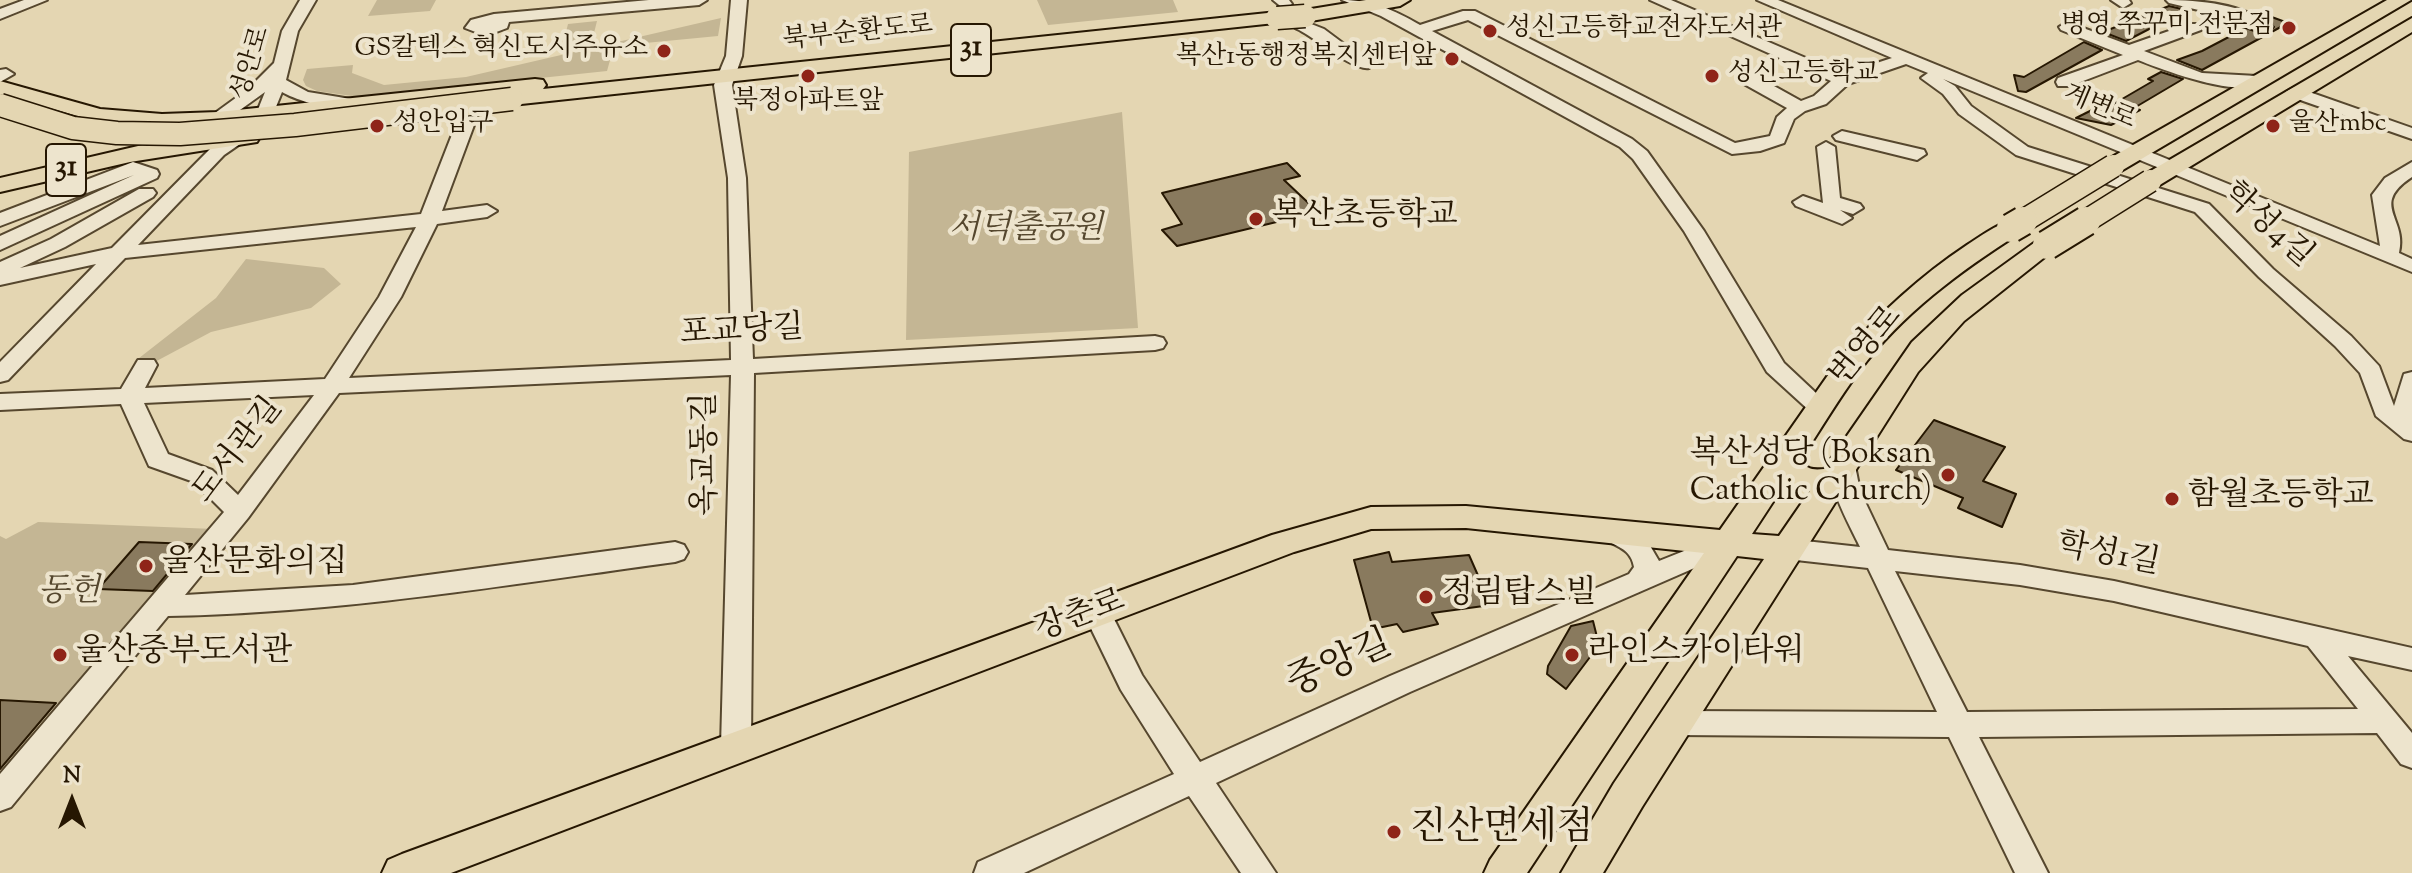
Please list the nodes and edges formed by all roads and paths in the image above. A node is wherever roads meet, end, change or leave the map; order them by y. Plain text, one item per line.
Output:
1 (39, 0) edge
2 (308, 0) edge
3 (699, 0) edge
4 (739, 0) edge
5 (1400, 0) edge
6 (1658, 0) edge
7 (1765, 0) edge
8 (2174, 0) edge
9 (2401, 0) edge
10 (1359, 2) edge
11 (2237, 2) dead end
12 (1788, 11) junction
13 (2218, 11) junction
14 (1289, 12) edge
15 (0, 14) edge
16 (1770, 19) dead end
17 (497, 23) dead end
18 (2067, 27) dead end
19 (2195, 27) dead end
20 (2263, 27) dead end
21 (1419, 30) junction
22 (2408, 30) edge
23 (2132, 53) junction
24 (1908, 58) junction
25 (1363, 64) dead end
26 (727, 72) junction
27 (2200, 78) junction
28 (664, 79) junction
29 (1750, 80) dead end
30 (1842, 80) junction
31 (2257, 81) junction
32 (272, 82) junction
33 (2064, 82) dead end
34 (4, 91) edge
35 (2295, 92) junction
36 (2220, 103) junction
37 (361, 104) junction
38 (1799, 107) junction
39 (471, 109) junction
40 (276, 119) junction
41 (136, 120) junction
42 (2412, 134) edge
43 (222, 135) junction
44 (87, 136) junction
45 (182, 139) junction
46 (157, 149) junction
47 (2135, 153) junction
48 (1917, 154) dead end
49 (131, 155) junction
50 (2172, 168) junction
51 (2412, 168) edge
52 (62, 178) junction
53 (186, 184) junction
54 (0, 185) edge
55 (0, 202) edge
56 (1803, 202) dead end
57 (487, 211) dead end
58 (427, 219) junction
59 (0, 220) edge
60 (0, 244) edge
61 (118, 253) junction
62 (2388, 256) junction
63 (2412, 266) edge
64 (0, 270) edge
65 (0, 279) edge
66 (1155, 343) dead end
67 (146, 365) dead end
68 (741, 367) junction
69 (0, 375) edge
70 (2412, 379) edge
71 (333, 385) junction
72 (129, 395) junction
73 (0, 402) edge
74 (1820, 408) junction
75 (2407, 429) edge
76 (1786, 458) junction
77 (1839, 469) junction
78 (239, 512) junction
79 (1605, 529) junction
80 (1729, 542) junction
81 (1787, 549) junction
82 (675, 552) dead end
83 (1880, 560) junction
84 (1639, 580) junction
85 (159, 606) junction
86 (1097, 612) junction
87 (2317, 637) junction
88 (2412, 659) edge
89 (2385, 721) junction
90 (1675, 723) junction
91 (1956, 723) junction
92 (736, 746) junction
93 (2412, 755) edge
94 (1193, 779) junction
95 (0, 797) edge
96 (402, 873) edge
97 (990, 873) edge
98 (1260, 873) edge
99 (1504, 873) edge
100 (1581, 873) edge
101 (2032, 873) edge

1 - 15 street
2 - 32 street, 성안로
3 - 17 street
4 - 26 street, 옥교동길
5 - 10 main road, 북부순환도로 / 31
6 - 30 street
7 - 12 street, 계변로
8 - 13 street
9 - 31 main road, 번영로
10 - 14 main road, 북부순환도로 / 31
10 - 21 street
11 - 13 street
12 - 16 street
12 - 24 street, 계변로
13 - 20 street
14 - 25 street
14 - 26 main road, 북부순환도로 / 31
18 - 23 street
19 - 23 street
21 - 38 street
21 - 74 street
22 - 35 main road, 번영로
23 - 27 street
23 - 33 street
24 - 30 street
24 - 47 street, 계변로
24 - 75 street, 학성4길
26 - 28 main road, 북부순환도로 / 31
26 - 68 street, 옥교동길
27 - 31 street
27 - 36 street
28 - 34 main road, 북부순환도로, bridge
28 - 37 main road
28 - 39 main road
29 - 38 street
30 - 38 street
31 - 36 main road, 번영로
32 - 37 street
32 - 40 street, 성안로
32 - 41 street
32 - 43 street
34 - 41 main road
34 - 44 main road
35 - 42 street
35 - 50 main road, 번영로
36 - 47 main road, 번영로
37 - 40 main road
39 - 40 main road
39 - 58 street, 도서관길
40 - 43 main road
41 - 43 main road
43 - 45 main road
43 - 46 main road
43 - 49 main road
43 - 53 street
44 - 45 main road
44 - 52 main road
45 - 46 street
46 - 49 main road
47 - 50 street, 계변로
47 - 74 main road, 번영로, bridge
48 - 56 street
49 - 52 main road, 31
50 - 62 street, 계변로
50 - 77 main road, 번영로, bridge
51 - 62 street
52 - 54 main road, 31
52 - 55 street
53 - 61 street
53 - 64 street
57 - 58 street
58 - 61 street
58 - 71 street, 도서관길
59 - 60 street
61 - 65 street
61 - 69 street
62 - 63 street, 계변로
66 - 68 street, 포교당길
67 - 72 street
68 - 71 street, 포교당길
68 - 92 street, 옥교동길
70 - 75 street
71 - 72 street, 포교당길
71 - 78 street, 도서관길
72 - 73 street, 포교당길
72 - 78 street
74 - 76 main road, 번영로
76 - 77 main road
76 - 80 main road, 번영로
77 - 81 main road, 번영로
77 - 83 street
78 - 85 street, 도서관길
79 - 80 main road, 장춘로
79 - 84 street
79 - 86 main road, 장춘로
80 - 81 main road, 장춘로
80 - 84 street, 중앙길
80 - 99 main road, 번영로
81 - 83 street, 학성1길
81 - 90 main road, 번영로
82 - 85 street
83 - 87 street, 학성1길
83 - 91 street
84 - 94 street, 중앙길
85 - 95 street, 도서관길
86 - 92 main road, 장춘로
86 - 94 street
87 - 88 street, 학성1길
87 - 89 street
89 - 91 street
89 - 93 street
90 - 91 street
90 - 100 main road, 번영로
91 - 101 street
92 - 96 main road, 장춘로
94 - 97 street, 중앙길
94 - 98 street

